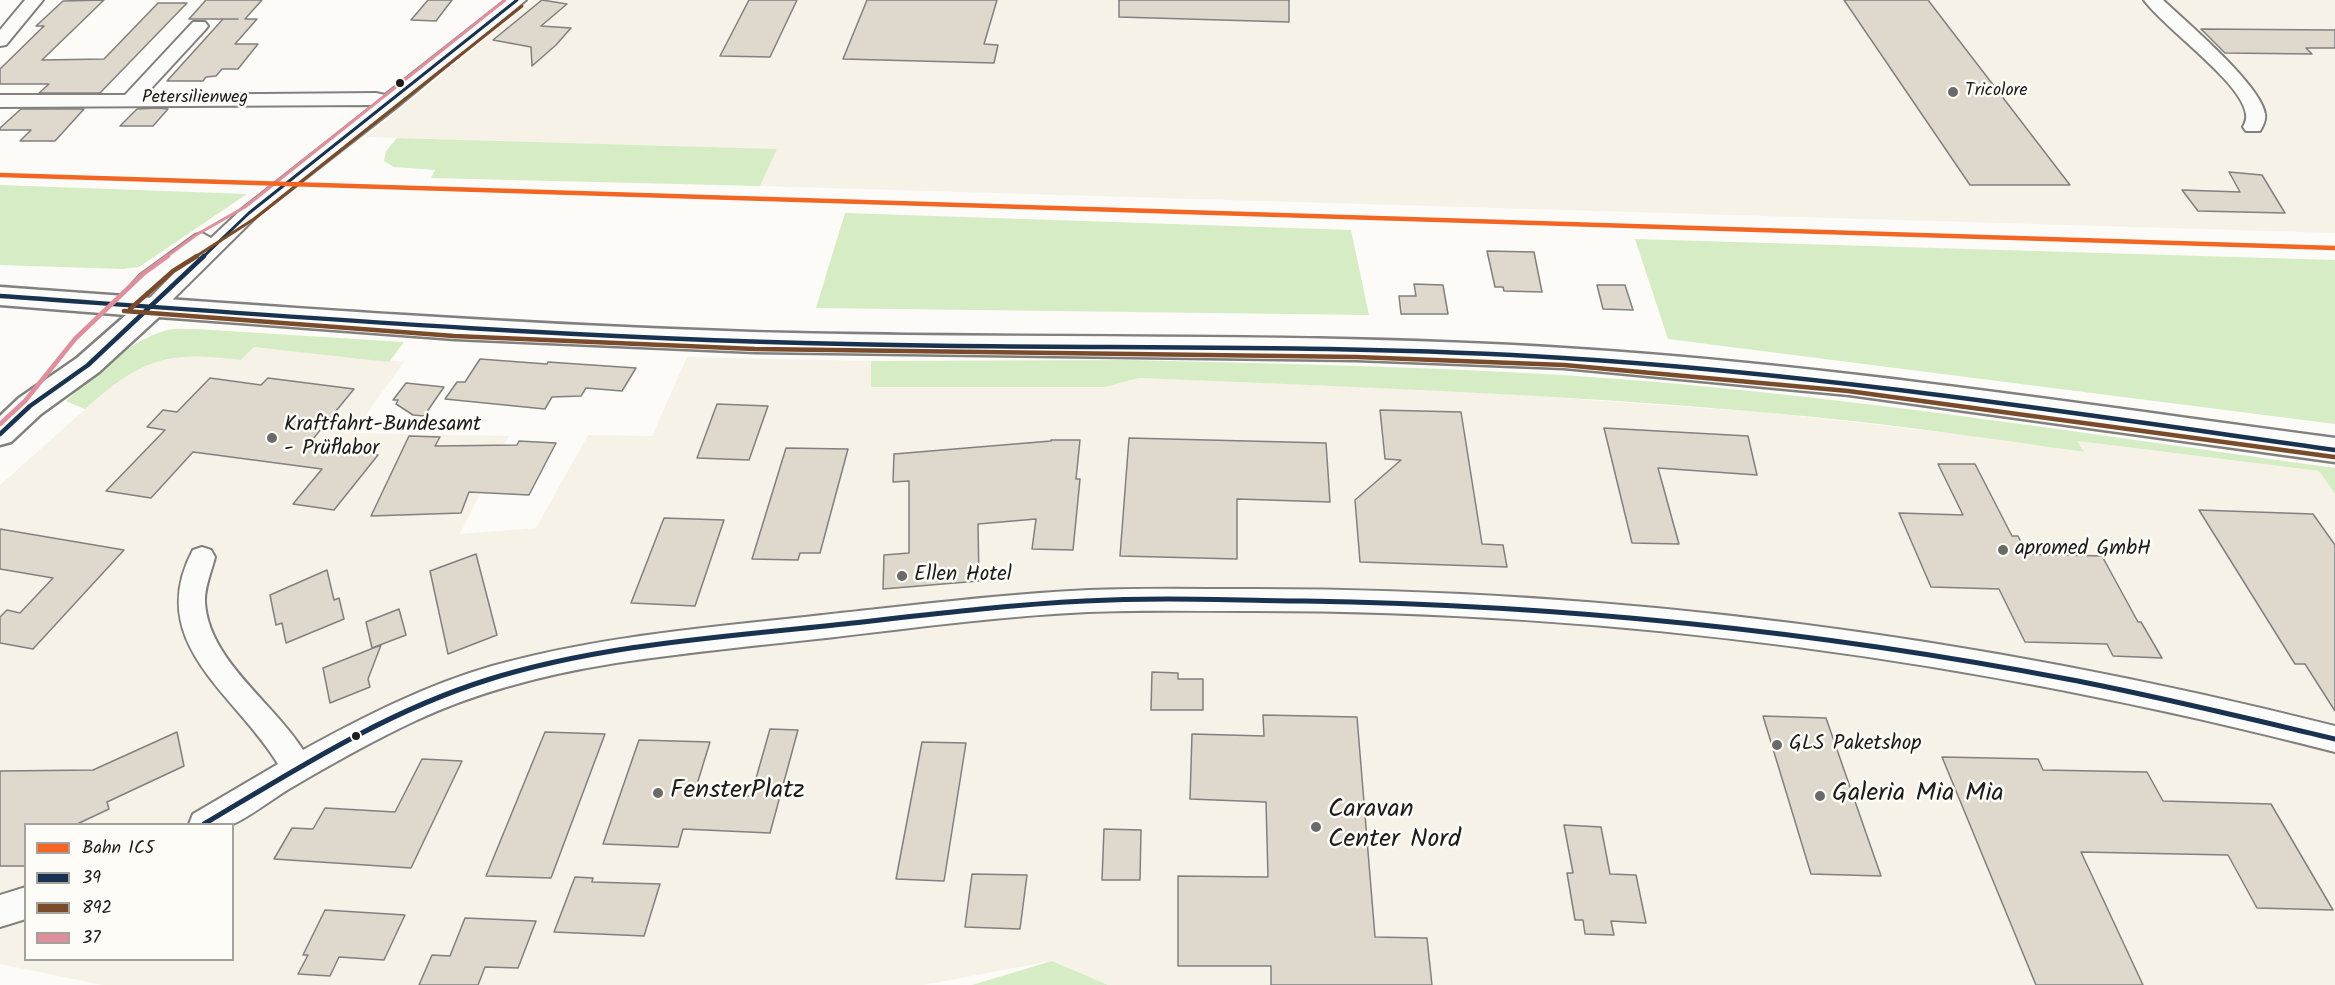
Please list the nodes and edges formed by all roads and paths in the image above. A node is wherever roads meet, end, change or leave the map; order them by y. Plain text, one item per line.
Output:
1 (34, 0) edge
2 (517, 0) edge
3 (2153, 0) edge
4 (199, 26) dead end
5 (0, 40) edge
6 (132, 98) junction
7 (0, 101) edge
8 (391, 102) junction
9 (2253, 127) dead end
10 (0, 296) edge
11 (139, 305) junction
12 (0, 434) edge
13 (2335, 450) edge
14 (202, 556) dead end
15 (2335, 740) edge
16 (298, 769) junction
17 (207, 823) edge
18 (24, 904) edge
19 (0, 911) edge

1 - 5 street
2 - 8 street
3 - 9 street
4 - 6 street
6 - 7 street, Petersilienweg
6 - 8 street, Petersilienweg
8 - 11 street
10 - 11 main road
11 - 12 main road
11 - 13 main road
14 - 16 street
15 - 16 street
16 - 17 street
18 - 19 street

